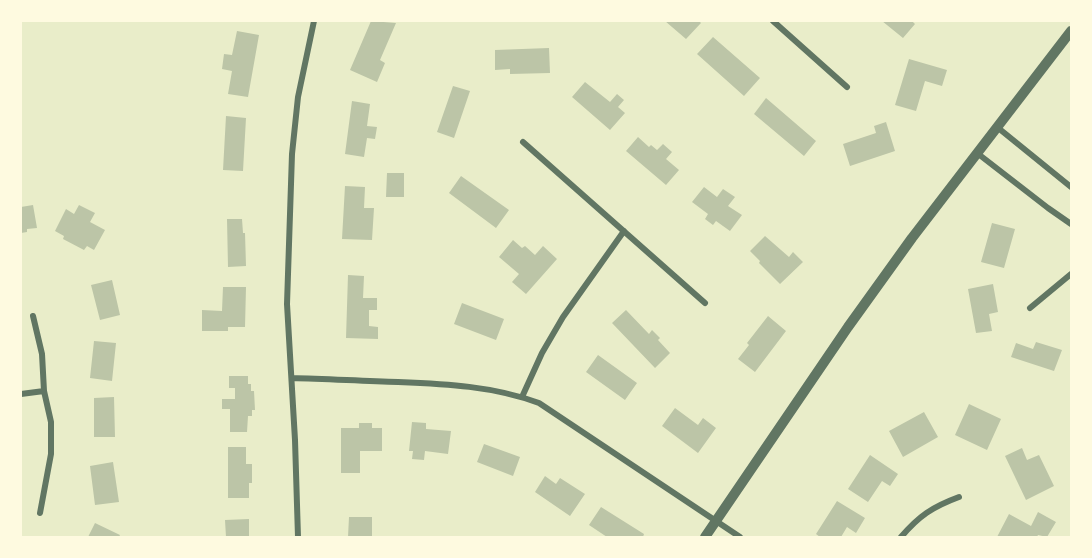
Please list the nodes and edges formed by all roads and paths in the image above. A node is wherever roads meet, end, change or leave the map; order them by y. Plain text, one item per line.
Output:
1 (314, 21) edge
2 (773, 21) edge
3 (1071, 32) edge
4 (848, 87) dead end
5 (997, 127) junction
6 (523, 142) dead end
7 (977, 153) junction
8 (1071, 188) edge
9 (1071, 224) edge
10 (624, 231) junction
11 (1071, 274) edge
12 (705, 303) dead end
13 (1030, 308) dead end
14 (33, 316) dead end
15 (292, 378) junction
16 (44, 391) junction
17 (21, 394) edge
18 (522, 397) junction
19 (959, 497) dead end
20 (40, 513) dead end
21 (716, 521) junction
22 (298, 537) edge
23 (705, 537) edge
24 (740, 537) edge
25 (901, 537) edge

1 - 15 street
2 - 4 street
3 - 5 street
5 - 7 street
5 - 8 street
6 - 10 street
7 - 9 street
7 - 21 street
10 - 12 street
10 - 18 street
11 - 13 street
14 - 16 street
15 - 18 street
15 - 22 street
16 - 17 street
16 - 20 street
18 - 21 street
19 - 25 street
21 - 23 street
21 - 24 street

